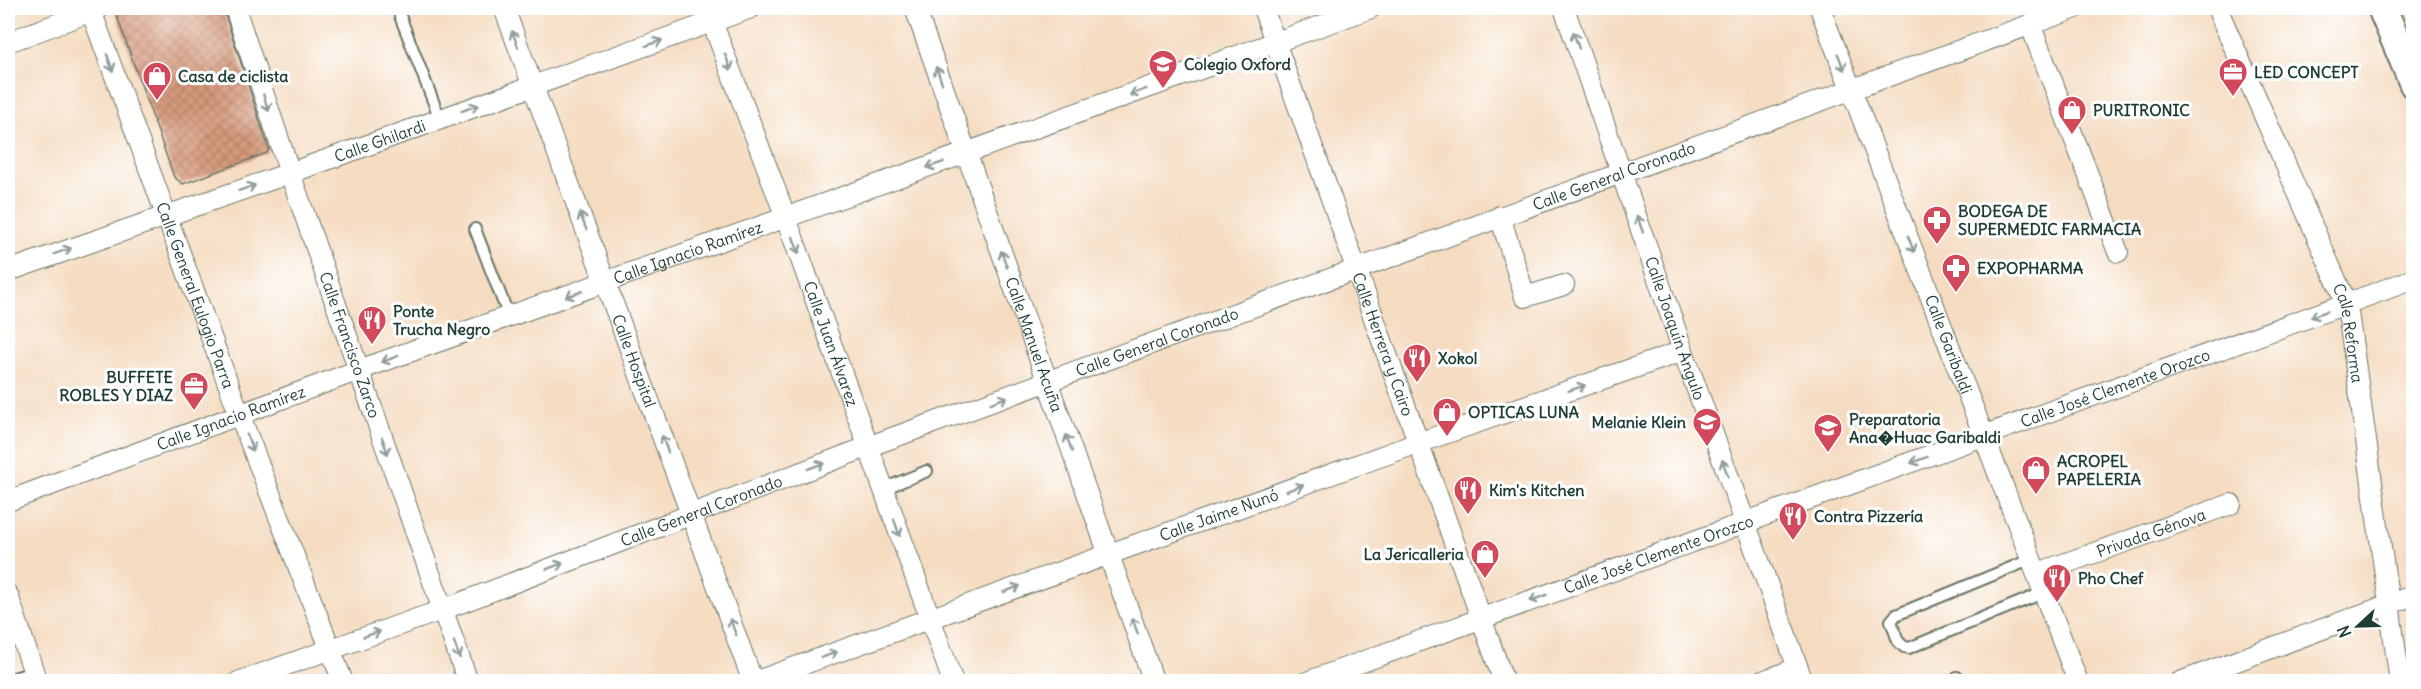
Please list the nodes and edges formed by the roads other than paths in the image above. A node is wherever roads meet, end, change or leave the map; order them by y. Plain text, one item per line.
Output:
1 (235, 8) edge
2 (504, 8) edge
3 (751, 8) edge
4 (915, 8) edge
5 (1263, 8) edge
6 (1371, 8) edge
7 (1564, 8) edge
8 (1820, 8) edge
9 (2076, 8) edge
10 (2217, 8) edge
11 (2382, 8) edge
12 (94, 9) edge
13 (710, 15) edge
14 (400, 16) dead end
15 (2030, 24) junction
16 (8, 42) edge
17 (1275, 42) junction
18 (2414, 84) edge
19 (532, 86) junction
20 (1851, 89) junction
21 (440, 119) junction
22 (967, 154) junction
23 (1622, 171) junction
24 (290, 173) junction
25 (166, 216) junction
26 (1500, 216) junction
27 (786, 218) junction
28 (475, 229) dead end
29 (2118, 252) dead end
30 (1357, 268) junction
31 (8, 271) edge
32 (2414, 279) edge
33 (606, 282) junction
34 (1564, 285) dead end
35 (2347, 305) junction
36 (509, 317) junction
37 (1683, 351) junction
38 (359, 370) junction
39 (1047, 382) junction
40 (240, 416) junction
41 (1984, 436) junction
42 (1418, 443) junction
43 (867, 447) junction
44 (927, 471) dead end
45 (883, 489) junction
46 (8, 501) edge
47 (2231, 504) dead end
48 (691, 513) junction
49 (1745, 523) junction
50 (1109, 555) junction
51 (2035, 566) junction
52 (2045, 592) junction
53 (8, 596) edge
54 (2414, 596) edge
55 (2388, 605) junction
56 (442, 610) junction
57 (930, 619) junction
58 (1481, 619) junction
59 (330, 648) junction
60 (1800, 675) edge
61 (35, 676) edge
62 (8, 680) edge
63 (238, 681) edge
64 (342, 681) edge
65 (468, 681) edge
66 (753, 681) edge
67 (953, 681) edge
68 (1154, 681) edge
69 (1307, 681) edge
70 (1504, 681) edge
71 (1760, 681) edge
72 (2078, 681) edge
73 (2180, 681) edge
74 (2400, 681) edge

1 -> 24 street, Calle Francisco Zarco
19 -> 2 street, Calle Hospital
3 - 13 street, Calle Ghilardi
22 -> 4 street, Calle Manuel Acuña
5 - 17 street, Calle Herrera y Cairo
6 - 17 street, Calle Ignacio Ramírez
23 -> 7 street, Calle Joaquín Angulo
8 -> 20 street, Calle Garibaldi
9 - 15 street, Calle General Coronado
10 - 35 street, Calle Reforma
11 - 18 main road
12 - 16 street
12 -> 25 street, Calle General Eulogio Parra
19 -> 13 street, Calle Ghilardi
13 -> 27 street, Calle Juan Álvarez
14 - 21 lane
15 - 20 street, Calle General Coronado
15 - 29 street
17 -> 22 street, Calle Ignacio Ramírez
17 - 30 street, Calle Herrera y Cairo
21 -> 19 street, Calle Ghilardi
33 -> 19 street, Calle Hospital
20 - 23 street, Calle General Coronado
20 -> 41 street, Calle Garibaldi
21 - 24 street, Calle Ghilardi
22 -> 27 street, Calle Ignacio Ramírez
39 -> 22 street, Calle Manuel Acuña
23 - 26 street, Calle General Coronado
37 -> 23 street, Calle Joaquín Angulo
25 -> 24 street, Calle Ghilardi
24 - 38 street, Calle Francisco Zarco
31 -> 25 street, Calle Ghilardi
25 - 40 street, Calle General Eulogio Parra
26 - 30 street, Calle General Coronado
26 - 34 street
27 - 33 street, Calle Ignacio Ramírez
27 -> 43 street, Calle Juan Álvarez
28 - 36 lane
30 - 39 street, Calle General Coronado
30 - 42 street, Calle Herrera y Cairo
32 - 35 street, Calle José Clemente Orozco
33 -> 36 street, Calle Ignacio Ramírez
48 -> 33 street, Calle Hospital
35 -> 41 street, Calle José Clemente Orozco
35 - 55 street, Calle Reforma
36 -> 38 street, Calle Ignacio Ramírez
42 -> 37 street, Calle Jaime Nunó
49 -> 37 street, Calle Joaquín Angulo
38 - 40 street, Calle Ignacio Ramírez
38 -> 56 street, Calle Francisco Zarco
43 -> 39 street, Calle General Coronado
50 -> 39 street, Calle Manuel Acuña
40 - 46 street, Calle Ignacio Ramírez
40 -> 59 street, Calle General Eulogio Parra
41 -> 49 street, Calle José Clemente Orozco
41 - 51 street, Calle Garibaldi
50 -> 42 street, Calle Jaime Nunó
42 - 58 street, Calle Herrera y Cairo
43 - 45 street, Calle Juan Álvarez
48 -> 43 street, Calle General Coronado
44 - 45 lane
45 -> 57 street, Calle Juan Álvarez
47 - 51 street, Privada Génova
56 -> 48 street, Calle General Coronado
66 -> 48 street, Calle Hospital
49 -> 58 street, Calle José Clemente Orozco
49 - 60 street, Calle Joaquín Angulo
57 -> 50 street, Calle Jaime Nunó
68 -> 50 street, Calle Manuel Acuña
51 - 52 street, Calle Garibaldi
51 - 52 lane
52 - 72 street, Calle Garibaldi
53 - 61 street
54 - 55 street
55 - 73 street
55 - 74 street, Calle Reforma
59 -> 56 street, Calle General Coronado
56 -> 65 street, Calle Francisco Zarco
66 -> 57 street, Calle Jaime Nunó
57 - 67 street, Calle Juan Álvarez
58 - 69 street, Calle José Clemente Orozco
58 - 70 street, Calle Herrera y Cairo
59 - 63 street, Calle General Coronado
59 - 64 street, Calle General Eulogio Parra
60 - 71 street
61 - 62 lane

